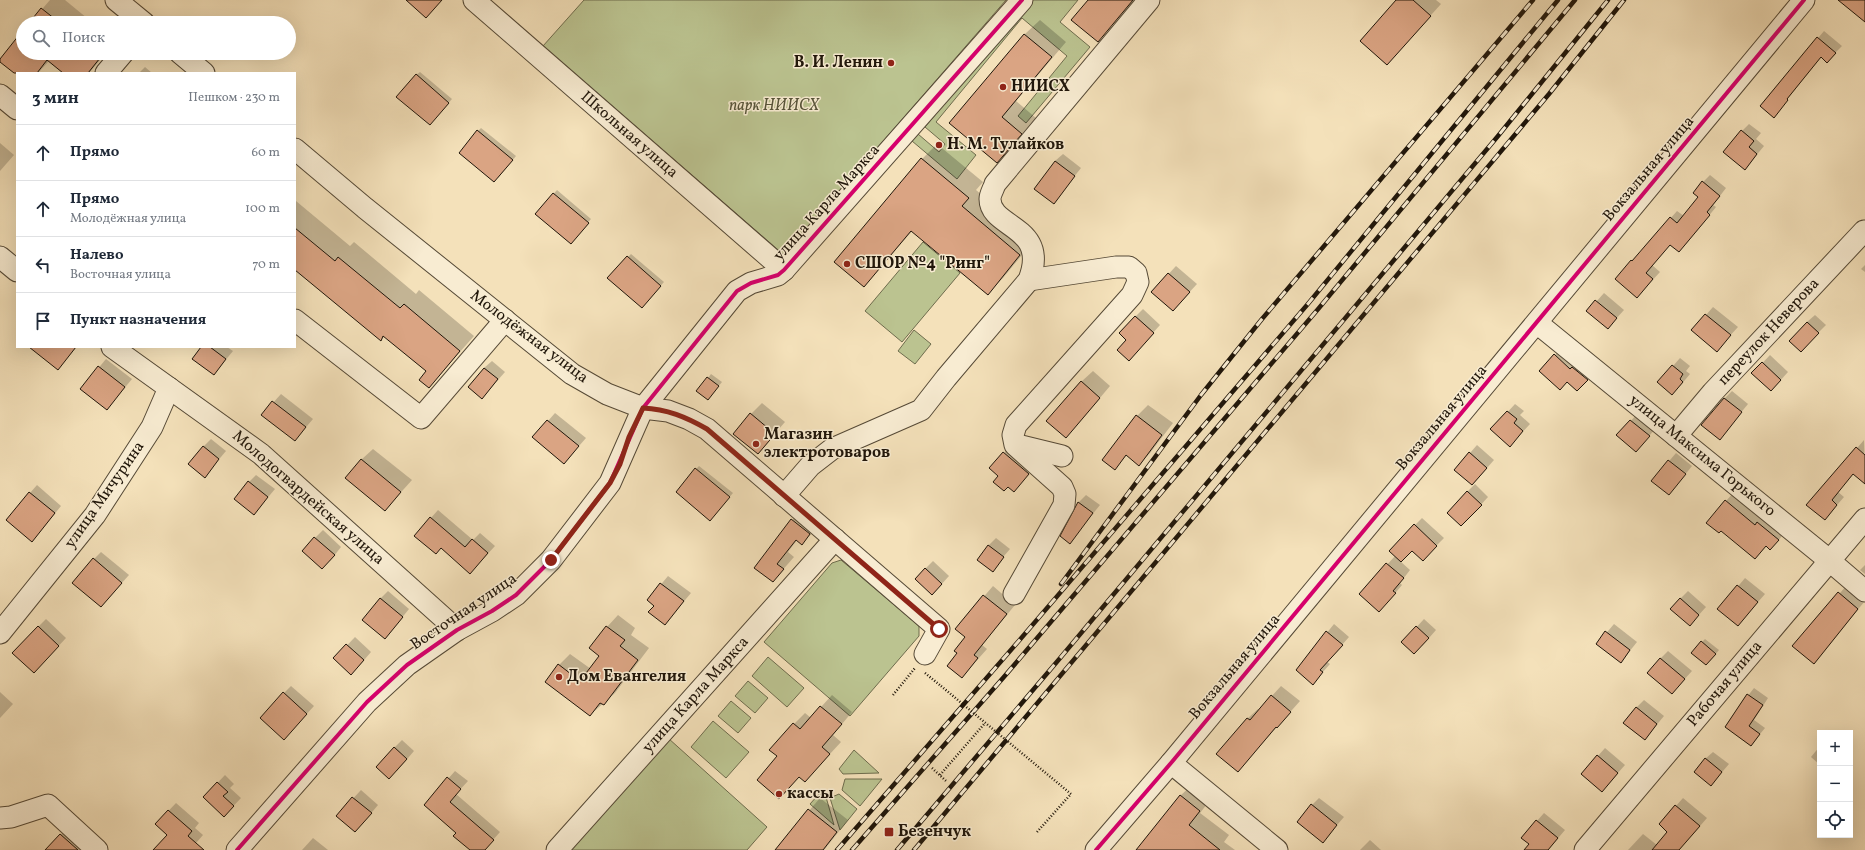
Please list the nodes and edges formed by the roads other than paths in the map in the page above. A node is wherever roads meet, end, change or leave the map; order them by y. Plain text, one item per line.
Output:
1 (116, 0) edge
2 (474, 0) edge
3 (1022, 0) edge
4 (1149, 0) edge
5 (1804, 0) edge
6 (135, 16) edge
7 (117, 60) edge
8 (188, 60) edge
9 (107, 72) edge
10 (203, 72) edge
11 (0, 94) edge
12 (16, 108) edge
13 (296, 150) edge
14 (1864, 231) edge
15 (0, 257) edge
16 (16, 270) edge
17 (784, 270) junction
18 (1030, 280) junction
19 (505, 320) junction
20 (296, 321) edge
21 (1537, 323) junction
22 (113, 348) edge
23 (169, 388) junction
24 (643, 408) junction
25 (1676, 436) junction
26 (1015, 444) junction
27 (1062, 456) dead end
28 (784, 496) junction
29 (1865, 518) edge
30 (835, 539) junction
31 (1830, 560) junction
32 (1865, 591) edge
33 (1014, 594) dead end
34 (457, 630) junction
35 (0, 633) edge
36 (921, 663) road end
37 (1171, 763) junction
38 (0, 818) edge
39 (97, 850) edge
40 (237, 850) edge
41 (557, 850) edge
42 (1096, 850) edge
43 (1277, 850) edge
44 (1585, 850) edge

1 - 6 street
2 - 17 street, Школьная улица
3 - 17 street, улица Карла Маркса
4 - 18 street
5 - 21 street, Вокзальная улица
7 - 9 street
8 - 10 street
11 - 12 street
13 - 19 street, Молодёжная улица
14 - 25 street, переулок Неверова
15 - 16 street
17 - 24 street, улица Карла Маркса
18 - 26 street
18 - 28 street
19 - 20 street
19 - 24 street, Молодёжная улица
21 - 25 street, улица Максима Горького
21 - 37 street, Вокзальная улица
22 - 23 street, Молодогвардейская улица
23 - 34 street, Молодогвардейская улица
23 - 35 street, улица Мичурина
24 - 28 street, Молодёжная улица
24 - 34 street, Восточная улица
25 - 31 street, улица Максима Горького
26 - 27 street
26 - 33 street
28 - 30 street, Молодёжная улица
29 - 31 street, Рабочая улица
30 - 36 street, Молодёжная улица
30 - 41 street, улица Карла Маркса
31 - 32 street, улица Максима Горького
31 - 44 street, Рабочая улица
34 - 40 street, Восточная улица
37 - 42 street, Вокзальная улица
37 - 43 street
38 - 39 street

